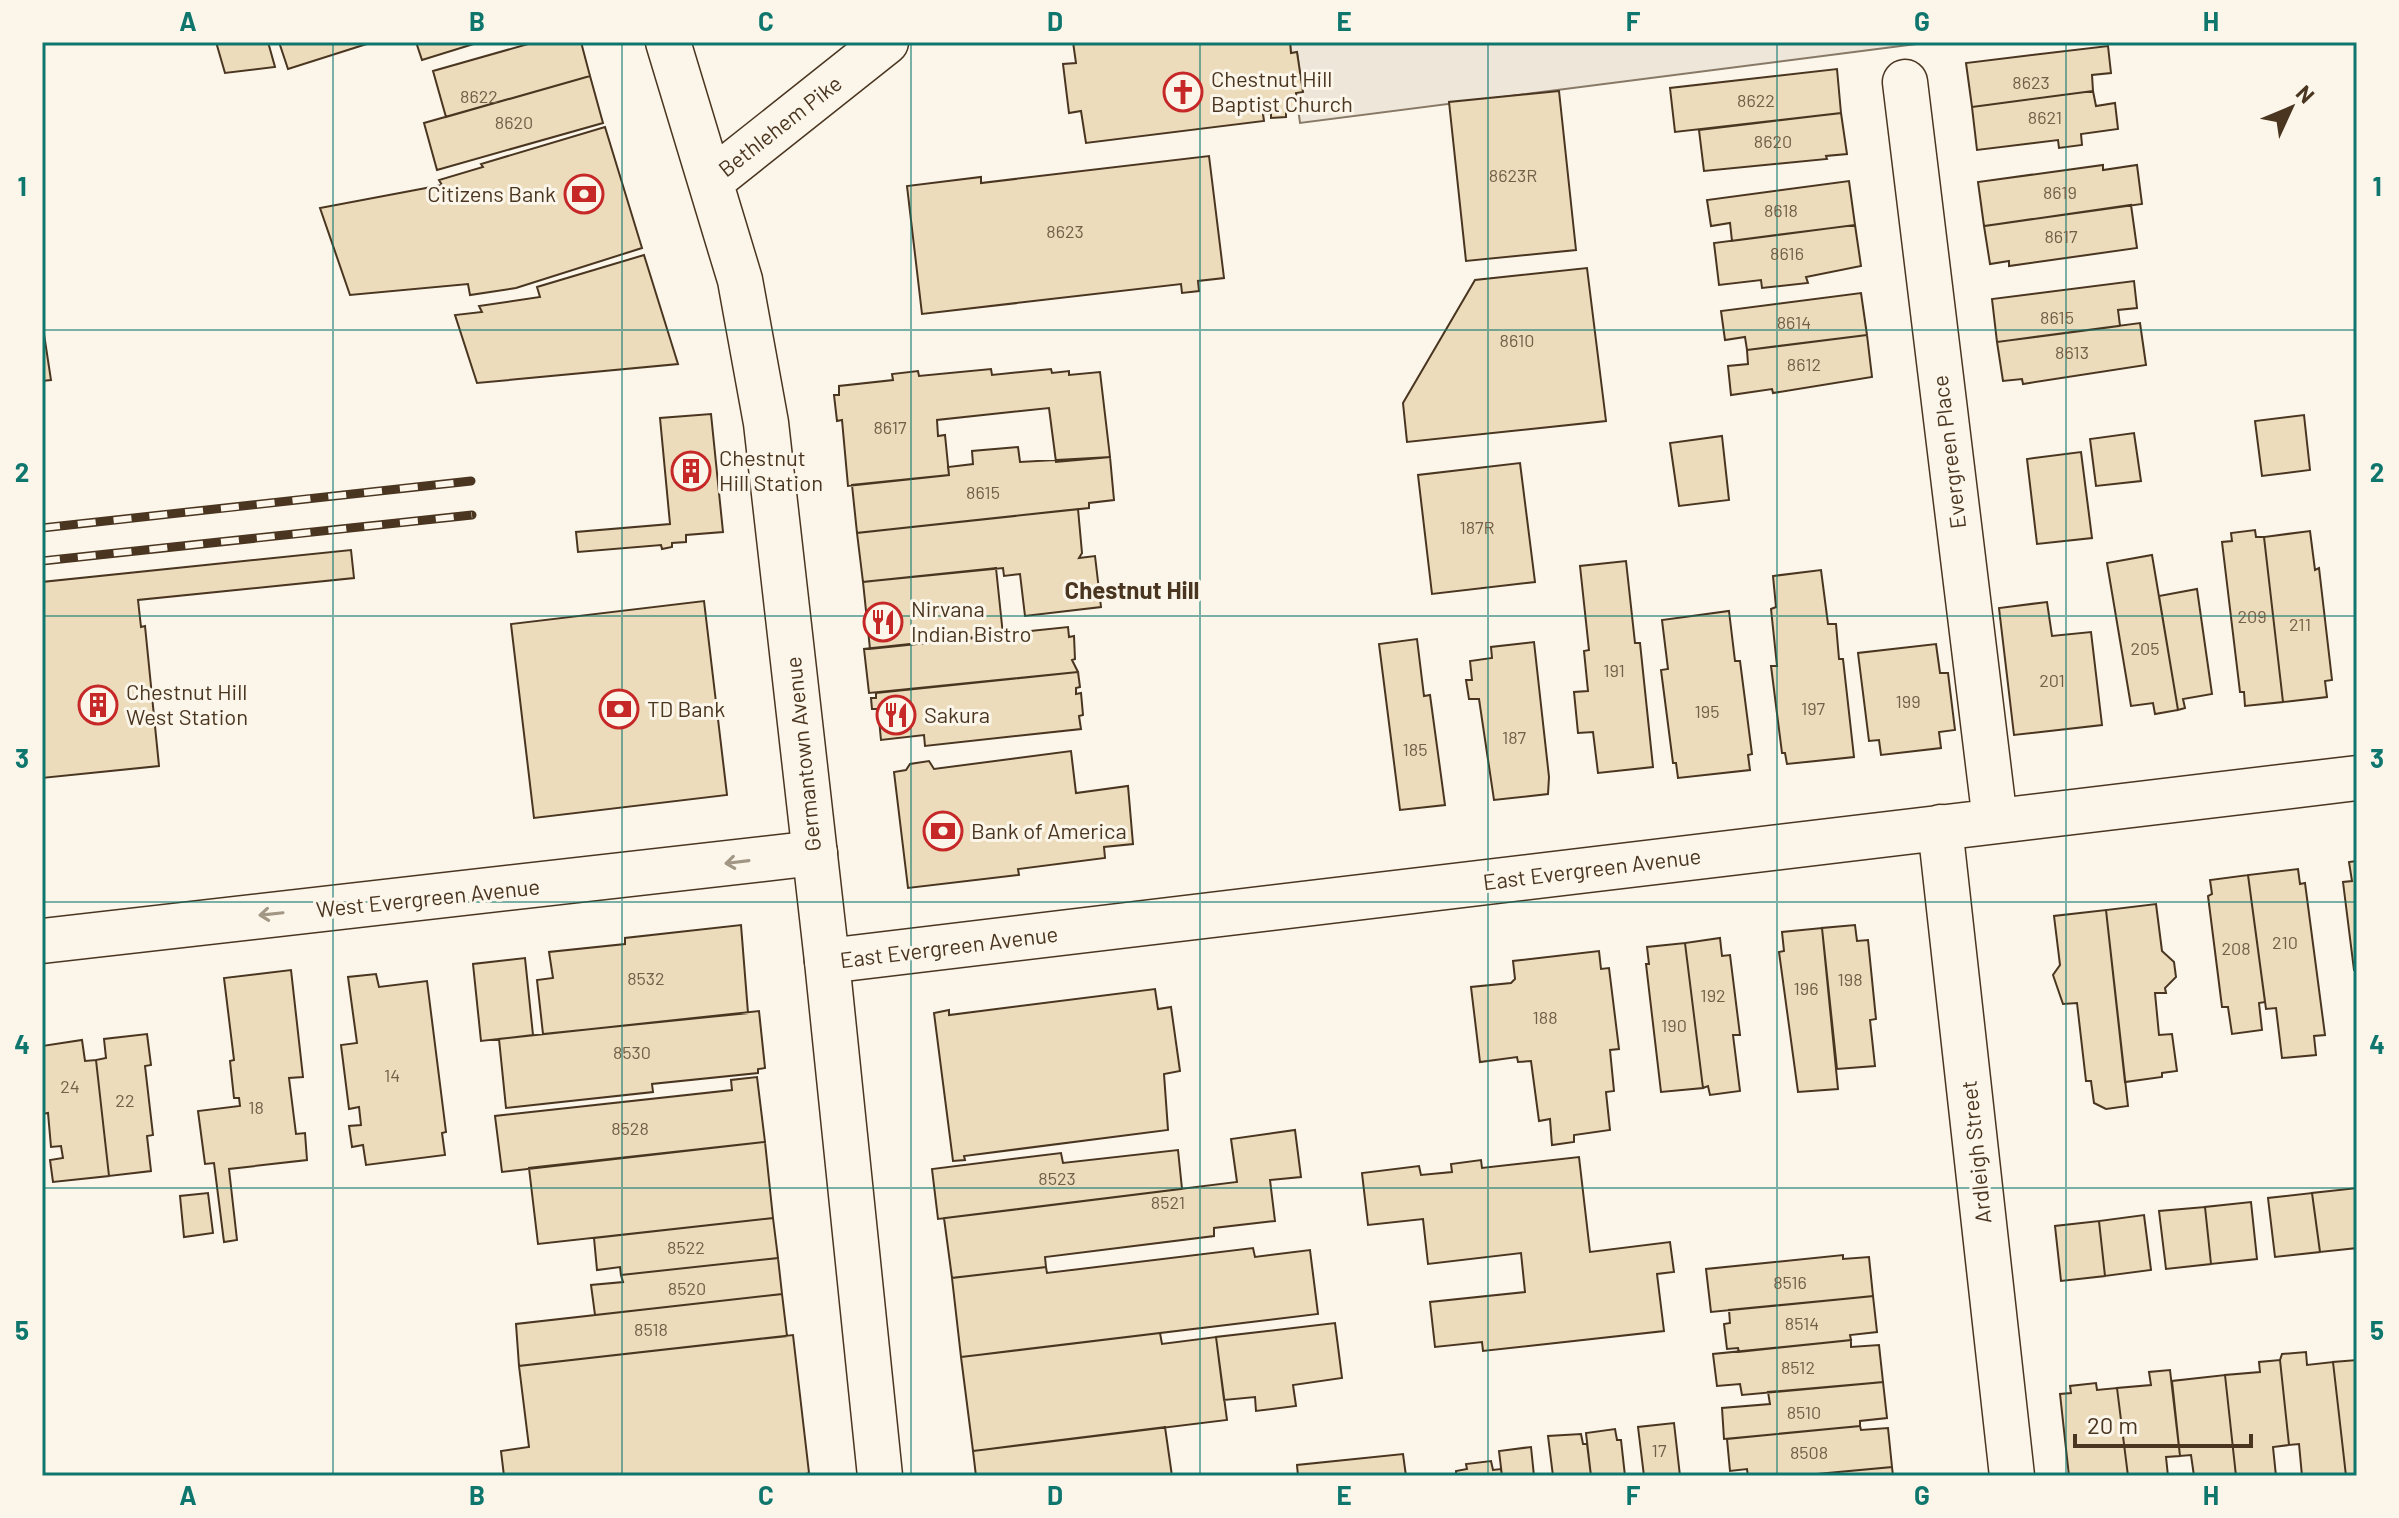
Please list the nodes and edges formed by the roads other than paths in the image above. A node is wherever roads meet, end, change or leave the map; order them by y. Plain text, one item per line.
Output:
1 (668, 42) edge
2 (886, 42) edge
3 (1905, 82) dead end
4 (711, 181) junction
5 (2357, 778) edge
6 (1995, 821) junction
7 (1940, 827) junction
8 (815, 853) junction
9 (42, 941) edge
10 (827, 961) junction
11 (880, 1476) edge
12 (2012, 1476) edge

1 - 4 street, Germantown Avenue
2 - 4 street, Bethlehem Pike
3 - 6 street, Evergreen Place
4 - 8 street, Germantown Avenue
5 - 6 street, East Evergreen Avenue
6 - 7 street, East Evergreen Avenue
7 - 10 street, East Evergreen Avenue
7 - 12 street, Ardleigh Street
8 -> 9 street, West Evergreen Avenue
8 - 10 street, Germantown Avenue
10 - 11 street, Germantown Avenue

